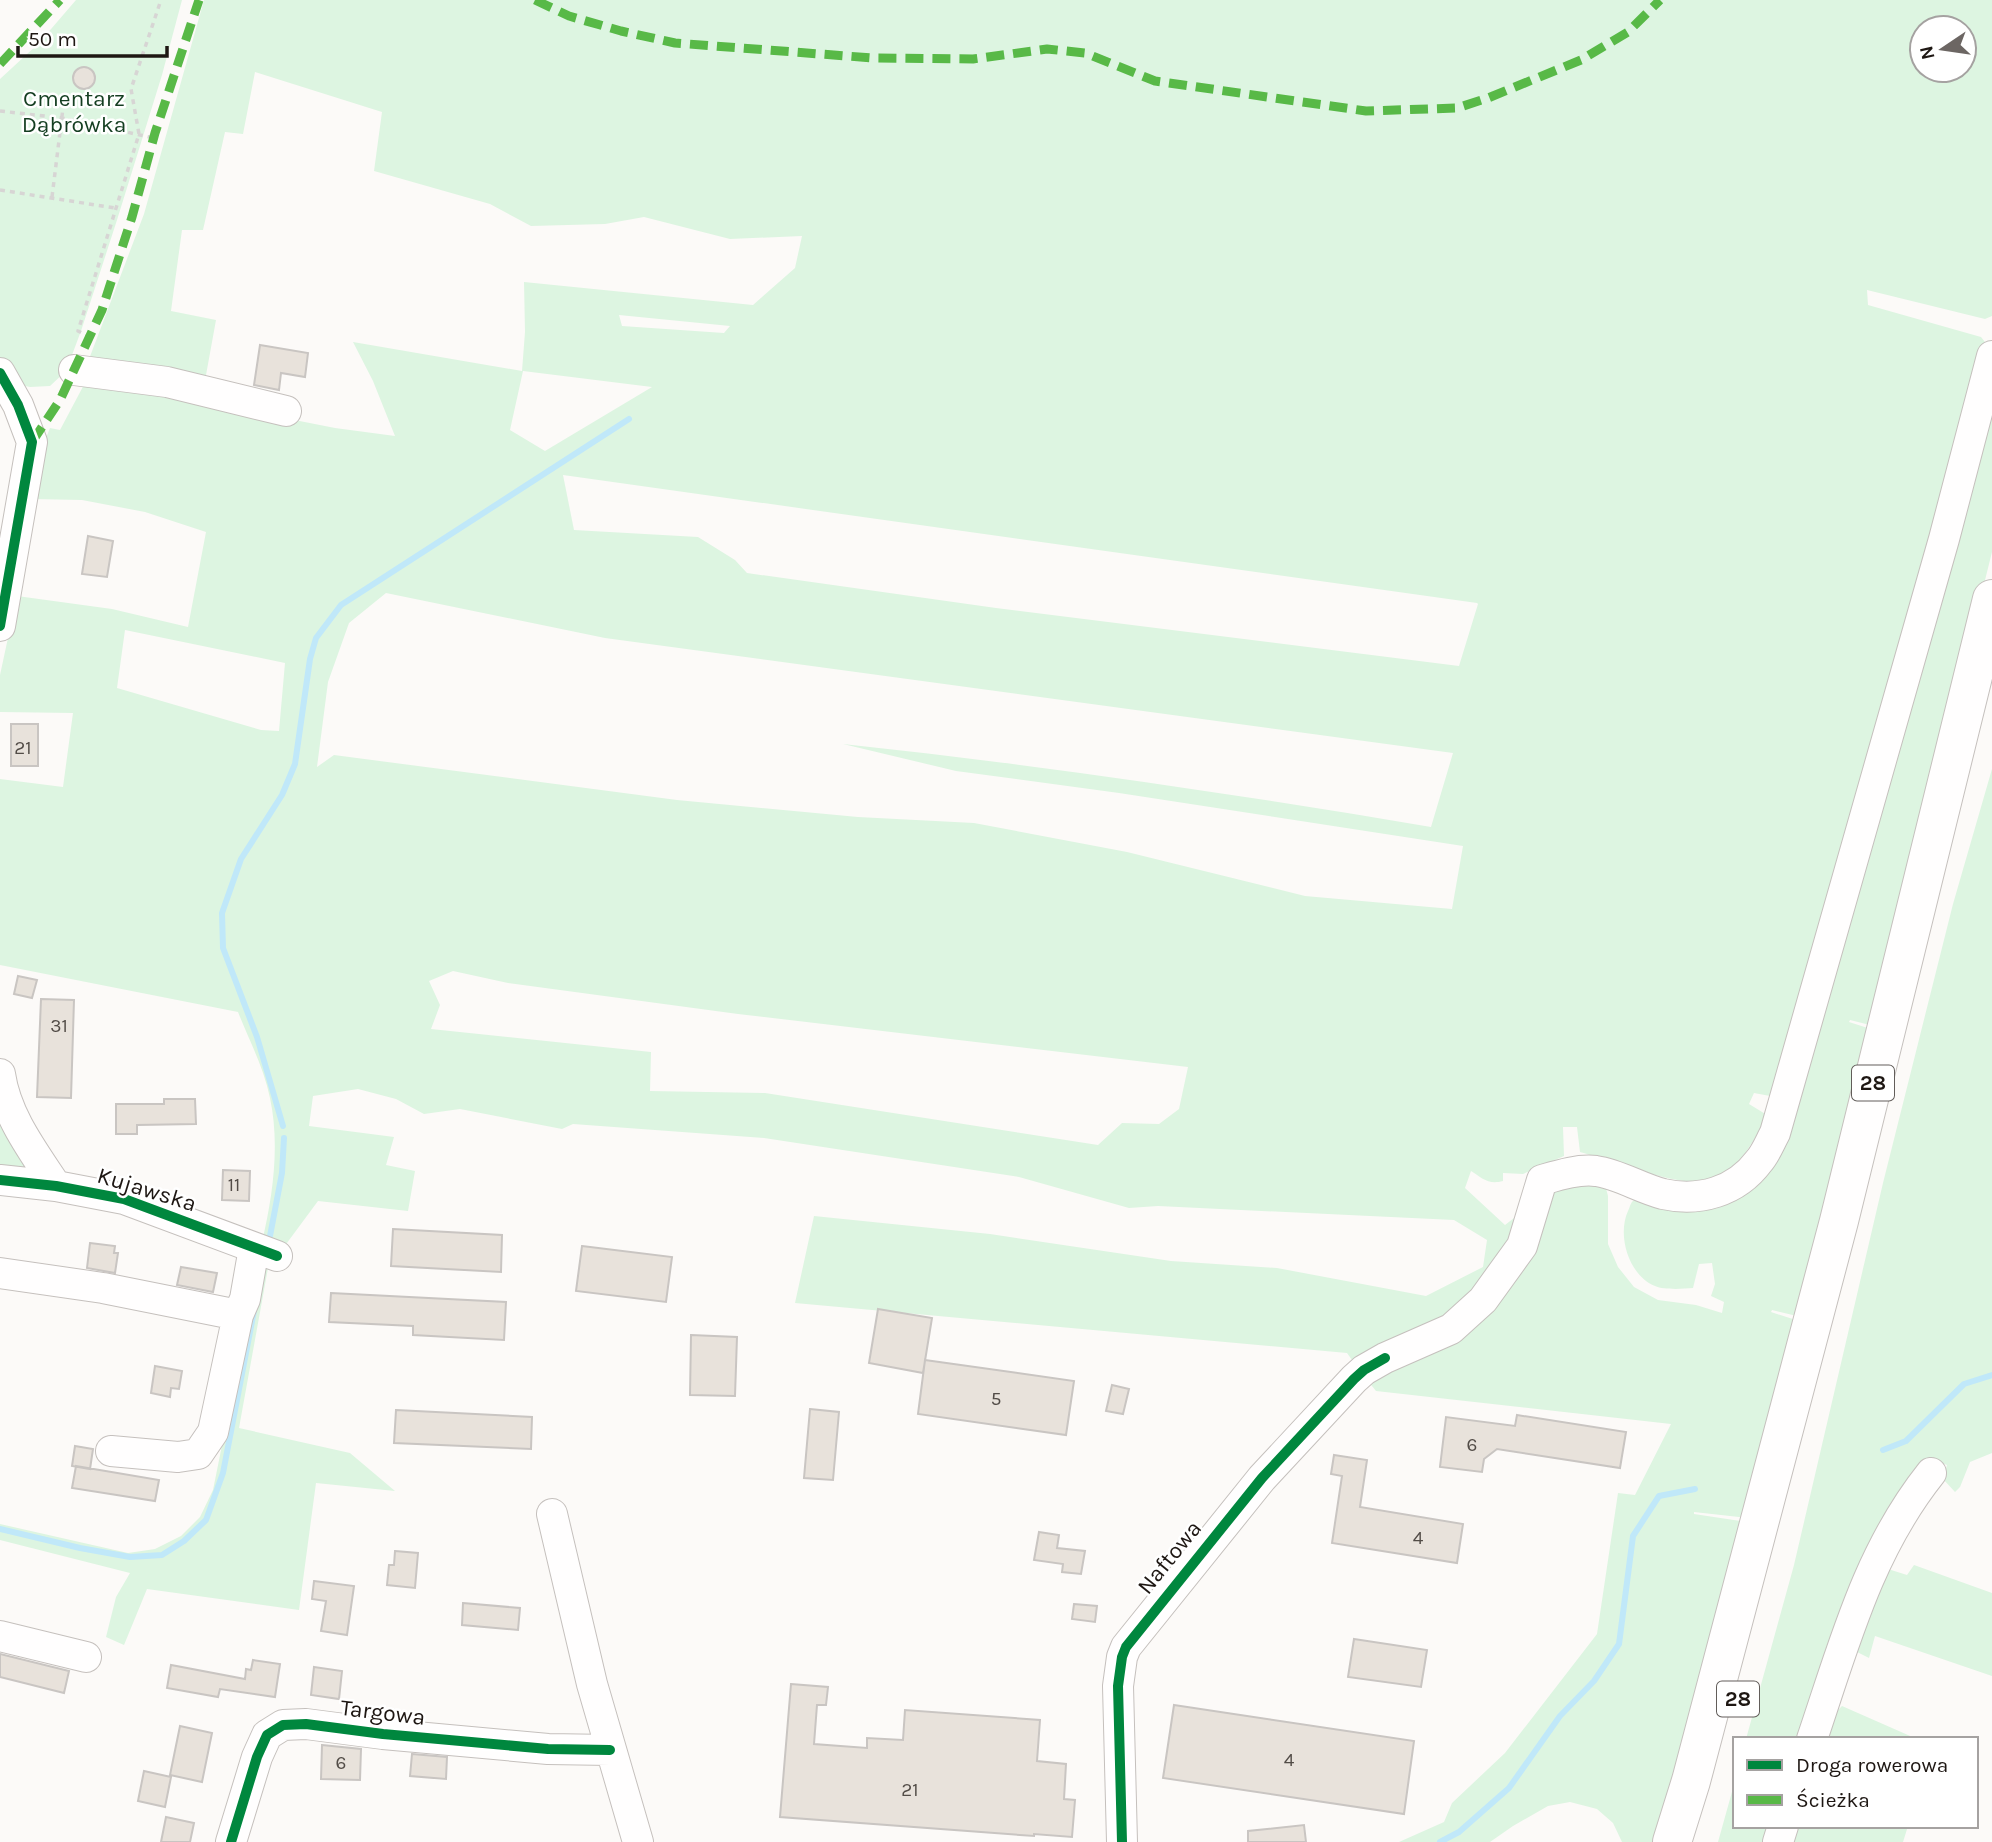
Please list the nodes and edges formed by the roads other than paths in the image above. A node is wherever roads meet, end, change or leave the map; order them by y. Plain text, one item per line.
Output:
1 (1992, 356) edge
2 (74, 370) dead end
3 (0, 373) edge
4 (286, 411) dead end
5 (1992, 599) edge
6 (1, 612) edge
7 (1992, 677) edge
8 (0, 1074) edge
9 (0, 1180) edge
10 (56, 1186) junction
11 (0, 1273) edge
12 (238, 1315) junction
13 (111, 1451) dead end
14 (1931, 1473) dead end
15 (552, 1514) dead end
16 (0, 1636) edge
17 (86, 1657) dead end
18 (1813, 1737) edge
19 (610, 1750) junction
20 (231, 1842) edge
21 (638, 1842) edge
22 (1122, 1842) edge
23 (1672, 1842) edge
24 (1697, 1842) edge

1 - 22 street, Naftowa
2 - 4 street
3 - 6 street
5 - 23 main road, 28
7 - 24 main road, 28
8 - 10 street
9 - 10 street, Kujawska
10 - 12 street, Kujawska
11 - 12 street
12 - 13 street
14 - 18 street
15 - 19 street
16 - 17 street
19 - 20 street, Targowa
19 - 21 street

